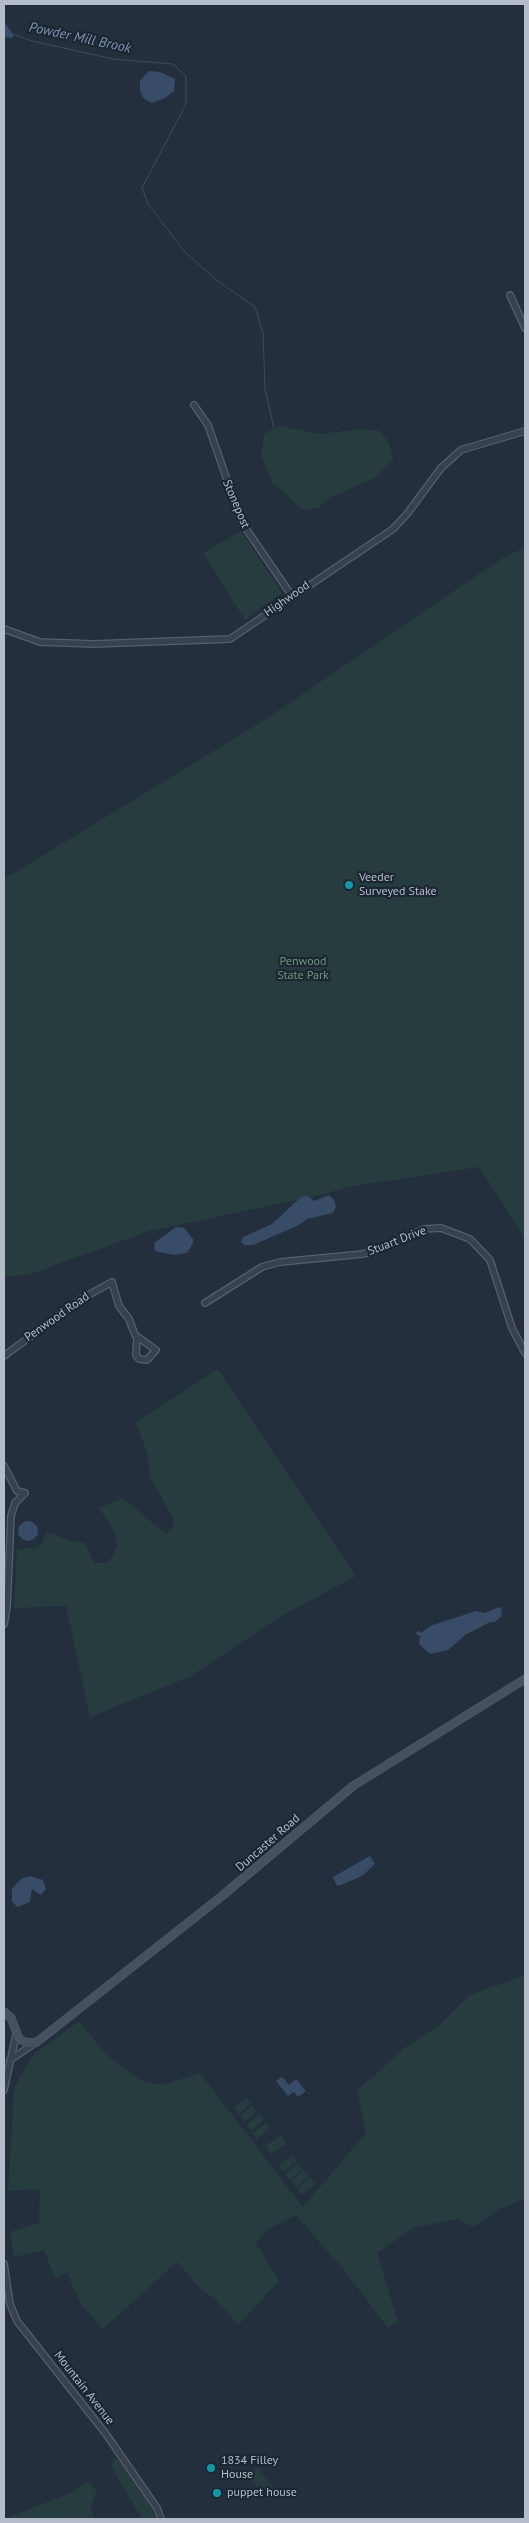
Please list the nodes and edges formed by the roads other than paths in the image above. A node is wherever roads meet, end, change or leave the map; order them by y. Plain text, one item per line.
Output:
1 (510, 295) dead end
2 (525, 328) edge
3 (194, 405) dead end
4 (525, 431) edge
5 (292, 596) junction
6 (4, 629) edge
7 (205, 1303) dead end
8 (138, 1338) dead end
9 (525, 1353) edge
10 (4, 1356) edge
11 (4, 1466) edge
12 (4, 1624) edge
13 (525, 1678) edge
14 (4, 2011) edge
15 (16, 2035) junction
16 (37, 2042) junction
17 (10, 2060) junction
18 (4, 2090) edge
19 (4, 2264) edge
20 (161, 2519) edge

1 - 2 street
3 - 5 street, Stonepost
4 - 5 street, Highwood
5 - 6 street, Highwood
7 - 9 street, Stuart Drive
8 - 10 street, Penwood Road
11 - 12 street
13 - 16 street, Duncaster Road
14 - 15 street
15 - 16 street
15 - 17 street
16 - 17 street, Duncaster Road
17 - 18 street
19 - 20 street, Mountain Avenue

